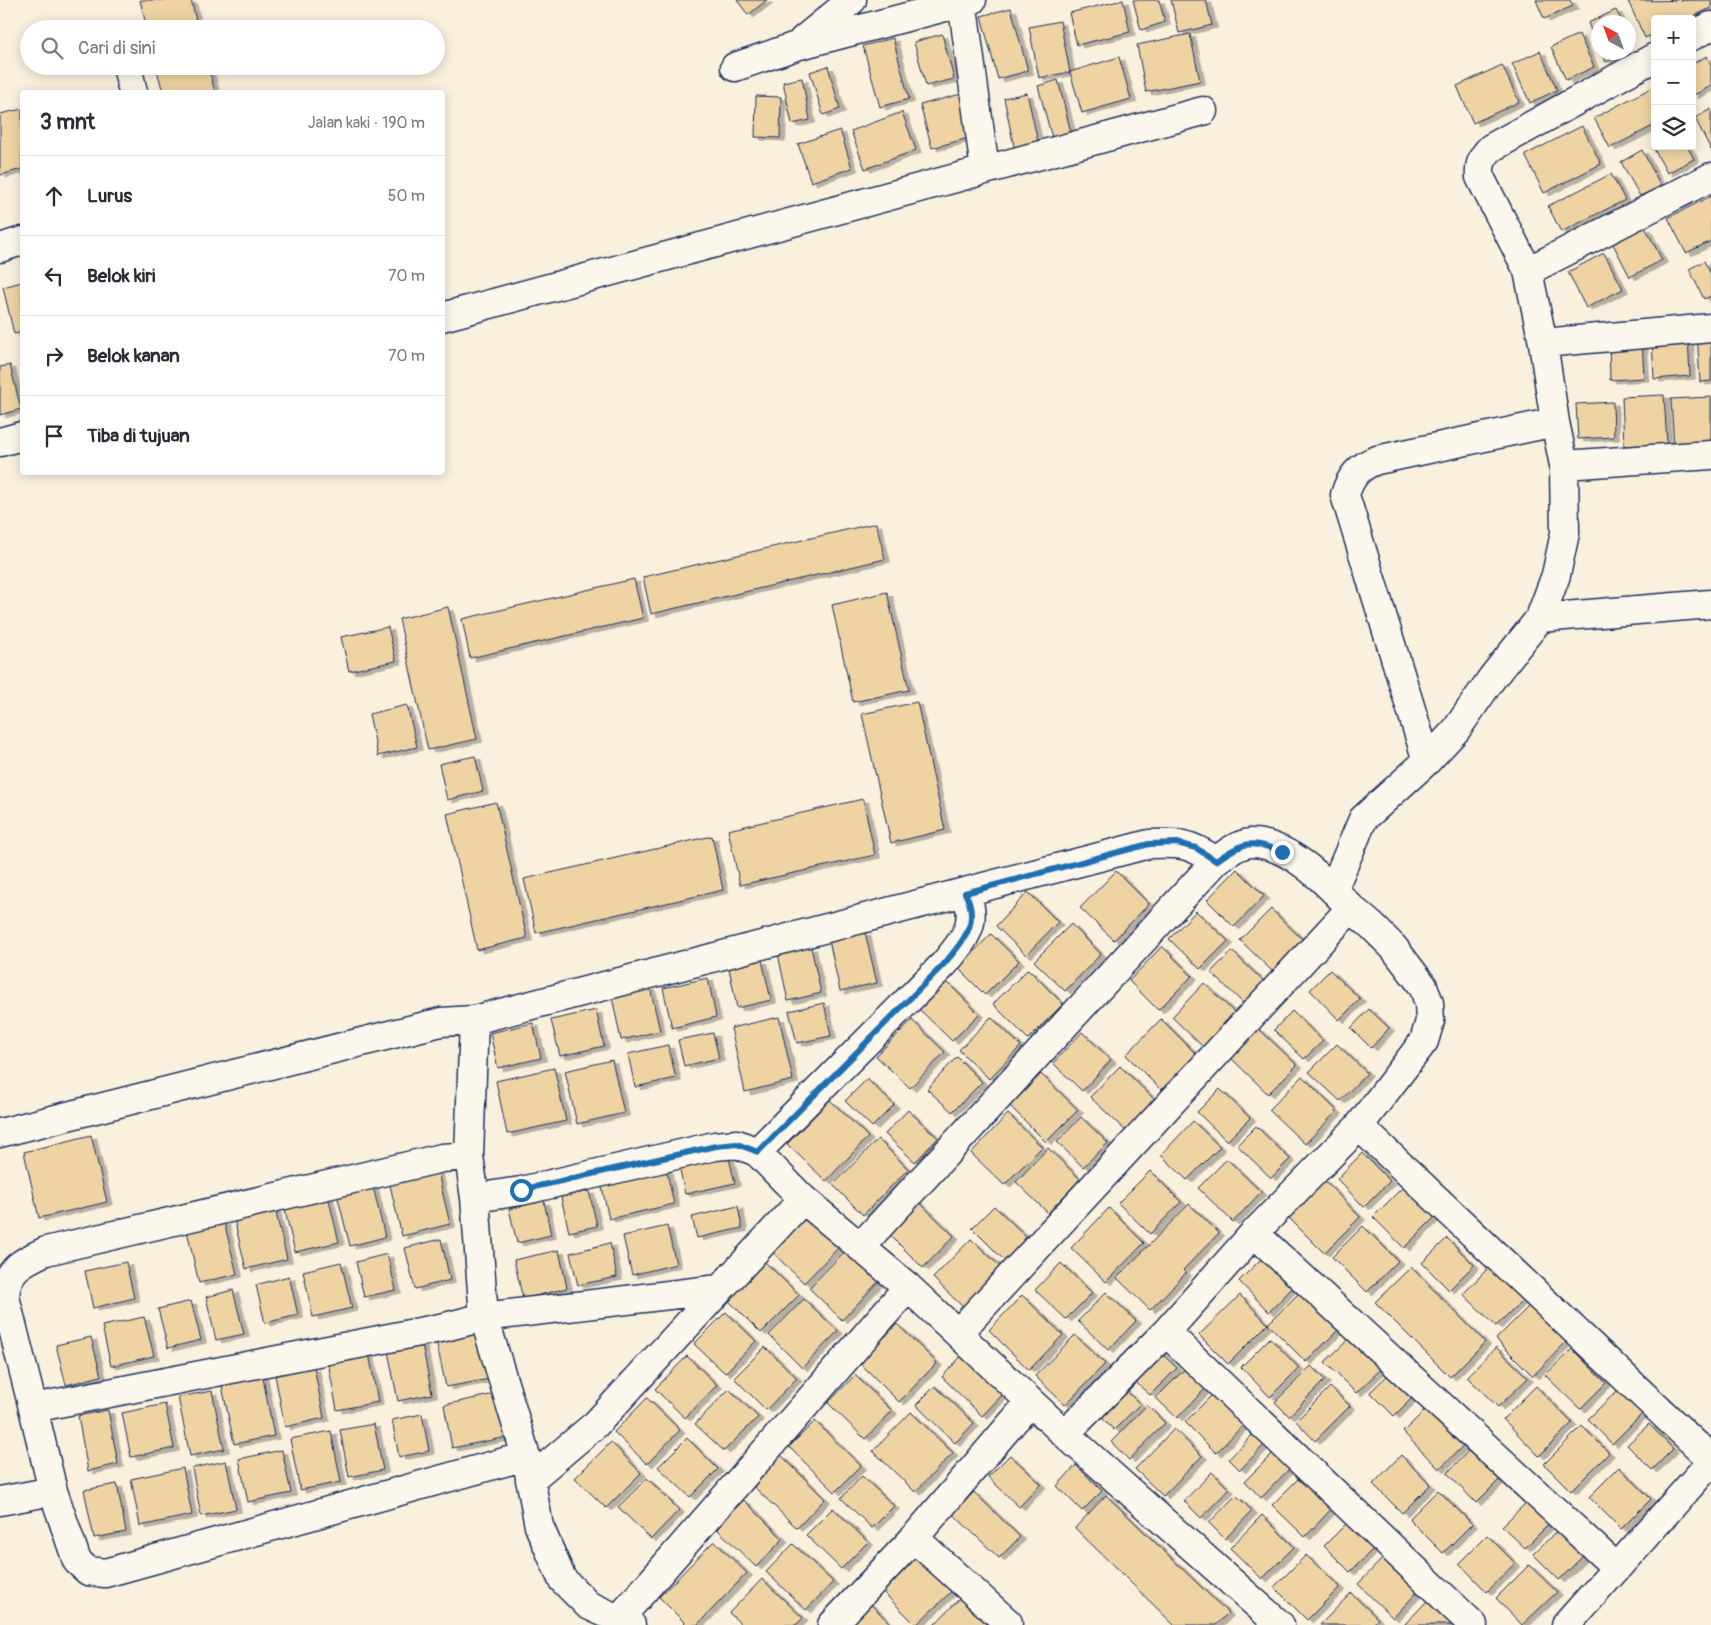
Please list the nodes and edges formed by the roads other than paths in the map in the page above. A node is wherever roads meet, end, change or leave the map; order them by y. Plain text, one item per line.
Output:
1 (852, 0) edge
2 (966, 1) edge
3 (1711, 26) edge
4 (1696, 34) edge
5 (796, 46) junction
6 (1651, 59) edge
7 (735, 67) dead end
8 (129, 75) edge
9 (133, 90) edge
10 (1203, 111) dead end
11 (985, 170) junction
12 (1711, 176) edge
13 (20, 242) edge
14 (0, 248) edge
15 (1528, 271) junction
16 (445, 316) edge
17 (1711, 328) edge
18 (1543, 343) junction
19 (1555, 422) junction
20 (20, 437) edge
21 (0, 442) edge
22 (1711, 455) edge
23 (1564, 464) junction
24 (1711, 604) edge
25 (1540, 618) junction
26 (1427, 761) junction
27 (1216, 861) junction
28 (965, 893) junction
29 (1342, 899) junction
30 (474, 1020) junction
31 (1359, 1126) junction
32 (0, 1133) edge
33 (758, 1152) junction
34 (469, 1156) junction
35 (475, 1198) junction
36 (803, 1199) junction
37 (1254, 1233) junction
38 (860, 1247) junction
39 (908, 1287) junction
40 (719, 1289) junction
41 (484, 1317) junction
42 (1166, 1332) junction
43 (958, 1333) junction
44 (1030, 1402) junction
45 (34, 1408) junction
46 (1065, 1434) junction
47 (1711, 1461) edge
48 (528, 1468) junction
49 (53, 1491) junction
50 (0, 1502) edge
51 (914, 1538) junction
52 (1617, 1568) junction
53 (625, 1622) edge
54 (1008, 1624) edge
55 (832, 1625) edge
56 (1280, 1625) edge
57 (1473, 1625) edge
58 (1566, 1625) edge

1 - 5 street
2 - 5 street
2 - 11 street
3 - 4 street
5 - 7 street
6 - 15 street
8 - 9 street
10 - 11 street
11 - 16 street
12 - 15 street
13 - 14 street
15 - 18 street
17 - 18 street
18 - 19 street
19 - 23 street
19 - 26 street
20 - 21 street
22 - 23 street
23 - 25 street
24 - 25 street
25 - 26 street
26 - 29 street
27 - 28 street
27 - 29 street
27 - 38 street
28 - 30 street
28 - 33 street
29 - 31 street
29 - 43 street
30 - 32 street
30 - 34 street
31 - 37 street
31 - 47 street
33 - 35 street
33 - 36 street
34 - 35 street
34 - 45 street
35 - 41 street
36 - 38 street
36 - 40 street
37 - 42 street
37 - 52 street
38 - 39 street
39 - 43 street
39 - 53 street
40 - 41 street
40 - 48 street
41 - 45 street
41 - 48 street
42 - 46 street
42 - 57 street
43 - 44 street
44 - 46 street
44 - 51 street
45 - 49 street
46 - 56 street
47 - 52 street
48 - 49 street
48 - 53 street
49 - 50 street
51 - 54 street
51 - 55 street
52 - 58 street

